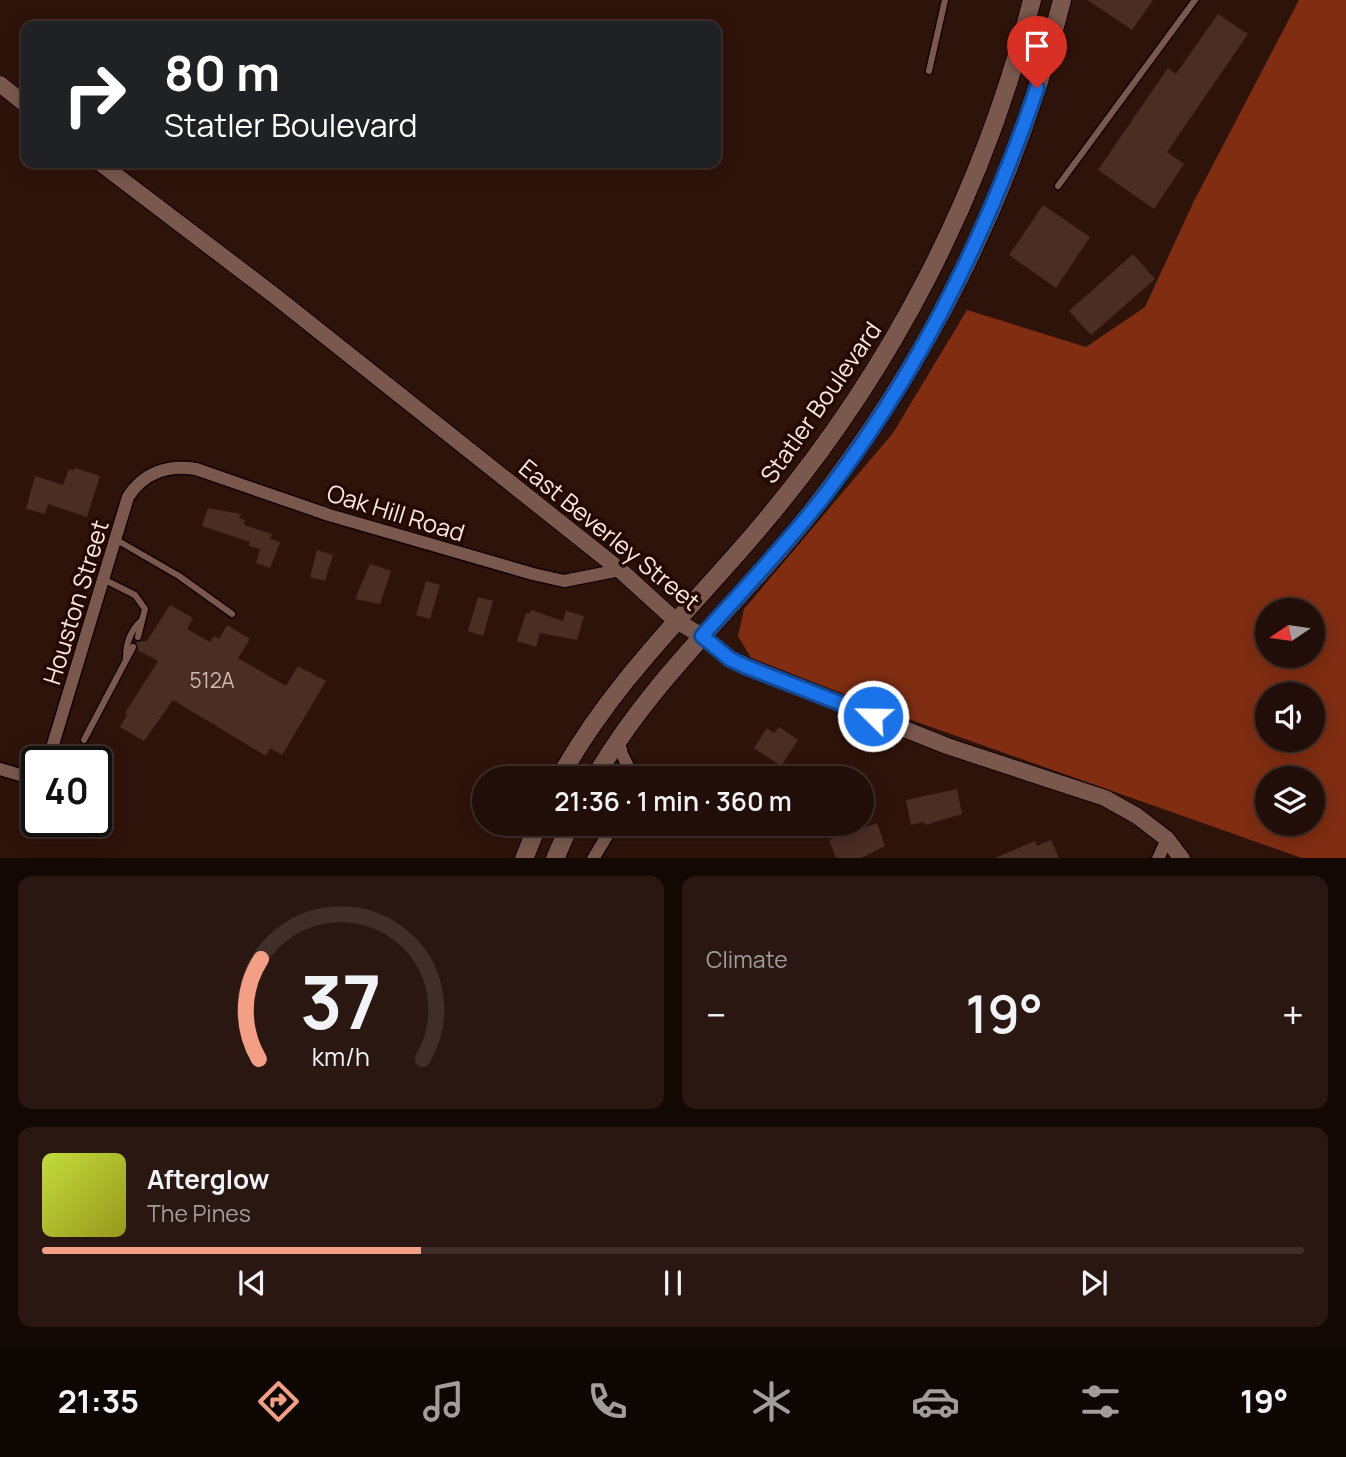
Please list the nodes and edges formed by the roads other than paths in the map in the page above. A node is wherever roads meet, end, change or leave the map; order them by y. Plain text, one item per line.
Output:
1 (945, 0) edge
2 (1032, 0) edge
3 (1062, 0) edge
4 (1195, 0) edge
5 (929, 71) dead end
6 (0, 85) edge
7 (21, 101) edge
8 (106, 168) edge
9 (1058, 186) dead end
10 (163, 470) joint
11 (115, 538) junction
12 (620, 570) junction
13 (103, 579) junction
14 (232, 614) dead end
15 (143, 619) junction
16 (675, 620) junction
17 (702, 636) junction
18 (138, 637) dead end
19 (133, 647) dead end
20 (126, 659) junction
21 (618, 739) junction
22 (84, 740) dead end
23 (53, 746) edge
24 (566, 766) edge
25 (602, 766) edge
26 (628, 766) edge
27 (0, 769) edge
28 (21, 775) edge
29 (533, 836) edge
30 (565, 836) edge
31 (607, 836) edge
32 (1167, 839) junction
33 (524, 858) edge
34 (555, 858) edge
35 (594, 858) edge
36 (1158, 858) edge
37 (1181, 858) edge

1 - 5 lane
2 - 16 main road, Statler Boulevard
3 - 17 main road
4 - 9 lane
6 - 7 street
8 - 12 street, East Beverley Street
10 - 11 street, Houston Street
10 - 12 street, Oak Hill Road
11 - 13 street, Houston Street
11 - 14 lane
12 - 16 street, East Beverley Street
13 - 15 lane
13 - 23 street, Houston Street
15 - 18 lane
15 - 20 lane
16 - 17 street, East Beverley Street
16 - 24 main road, Statler Boulevard
17 - 21 main road
17 - 32 street, East Beverley Street
19 - 20 lane
20 - 22 lane
21 - 25 main road
21 - 26 street
27 - 28 street
29 - 33 main road
30 - 34 main road
31 - 35 street
32 - 36 street
32 - 37 street, East Beverley Street

